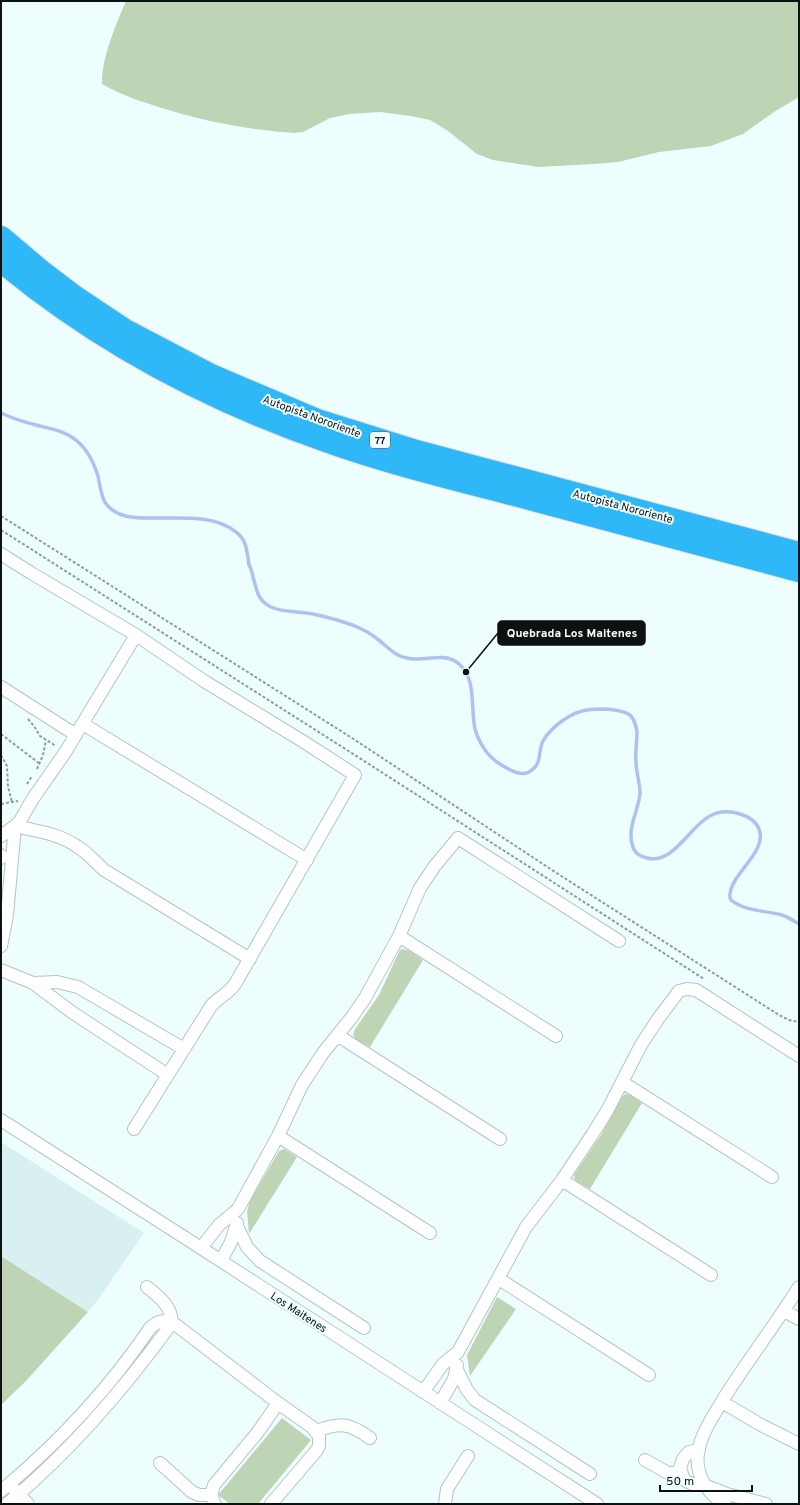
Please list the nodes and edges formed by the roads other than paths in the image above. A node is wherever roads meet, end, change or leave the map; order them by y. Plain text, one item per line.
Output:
1 (1, 237) edge
2 (1, 261) edge
3 (799, 553) edge
4 (1, 554) edge
5 (799, 571) edge
6 (136, 635) junction
7 (1, 687) edge
8 (83, 724) junction
9 (76, 735) junction
10 (15, 826) junction
11 (1, 836) edge
12 (307, 860) junction
13 (398, 936) junction
14 (619, 941) dead end
15 (1, 946) edge
16 (250, 959) junction
17 (1, 970) edge
18 (33, 983) junction
19 (337, 1035) junction
20 (556, 1036) dead end
21 (184, 1049) junction
22 (799, 1056) edge
23 (168, 1075) junction
24 (622, 1082) junction
25 (1, 1120) edge
26 (134, 1129) dead end
27 (278, 1136) junction
28 (500, 1139) dead end
29 (772, 1177) dead end
30 (562, 1180) junction
31 (238, 1209) junction
32 (237, 1226) junction
33 (430, 1233) dead end
34 (200, 1248) junction
35 (221, 1261) junction
36 (710, 1275) dead end
37 (498, 1279) junction
38 (147, 1287) dead end
39 (799, 1287) edge
40 (784, 1310) junction
41 (799, 1319) edge
42 (172, 1323) junction
43 (364, 1328) dead end
44 (458, 1352) junction
45 (456, 1368) junction
46 (649, 1375) dead end
47 (424, 1392) junction
48 (722, 1402) junction
49 (91, 1403) junction
50 (278, 1403) junction
51 (440, 1403) junction
52 (101, 1412) junction
53 (316, 1431) junction
54 (370, 1438) dead end
55 (799, 1444) edge
56 (699, 1450) junction
57 (468, 1456) dead end
58 (645, 1460) dead end
59 (160, 1463) dead end
60 (681, 1473) junction
61 (590, 1474) dead end
62 (704, 1485) junction
63 (5, 1488) edge
64 (18, 1494) junction
65 (213, 1499) edge
66 (7, 1504) edge
67 (28, 1504) edge
68 (271, 1504) edge
69 (445, 1504) edge
70 (597, 1504) edge
71 (725, 1504) edge
72 (766, 1504) edge

1 - 3 highway, Autopista Nororiente / 77
2 - 5 highway, Autopista Nororiente / 77
4 - 6 street
6 - 8 street
6 - 12 street
7 - 9 street
8 - 9 street
8 - 12 street
9 - 10 street
10 - 11 street
10 - 15 street
10 - 16 street
12 - 16 street
13 - 14 street
13 - 19 street
13 - 20 street
16 - 21 street
17 - 18 street
18 - 21 street
18 - 23 street
19 - 27 street
19 - 28 street
21 - 23 street
22 - 24 street
23 - 26 street
24 - 29 street
24 - 30 street
25 - 34 street, Los Maitenes
27 - 31 street
27 - 33 street
30 - 36 street
30 - 37 street
31 - 32 street
31 - 34 street
32 - 35 street
32 - 43 street
34 - 35 street, Los Maitenes
35 - 47 street, Los Maitenes
37 - 44 street
37 - 46 street
38 - 42 street
39 - 40 street
40 - 41 street
40 - 48 street
42 - 49 street
42 - 50 street
42 - 52 street
44 - 45 street
44 - 47 street
45 - 51 street
45 - 61 street
47 - 51 street, Los Maitenes
48 - 55 street
48 - 56 street
49 - 52 street
49 - 63 street
50 - 53 street
50 - 65 street
51 - 70 street, Los Maitenes
52 - 64 street
53 - 54 street
53 - 68 street
56 - 60 street
56 - 62 street
57 - 69 street
58 - 60 street
59 - 65 street
60 - 62 street
62 - 71 street
62 - 72 street
63 - 64 street
64 - 66 street
64 - 67 street

